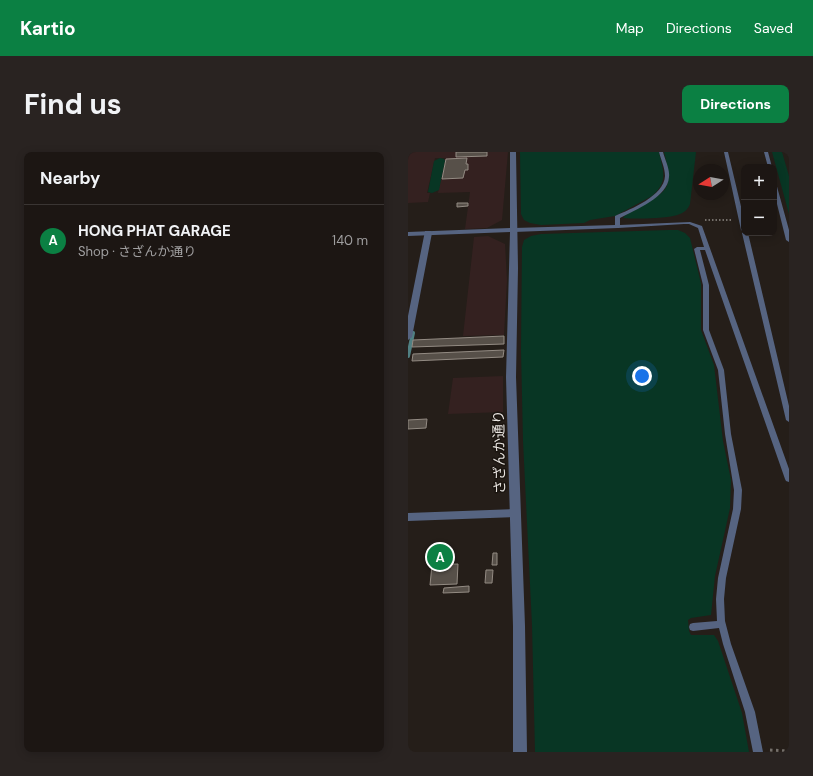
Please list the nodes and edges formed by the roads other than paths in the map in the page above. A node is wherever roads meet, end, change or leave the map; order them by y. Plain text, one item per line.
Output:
1 (513, 152) edge
2 (662, 152) edge
3 (726, 152) edge
4 (766, 152) edge
5 (769, 164) edge
6 (777, 194) edge
7 (741, 217) edge
8 (618, 227) junction
9 (514, 230) junction
10 (428, 233) junction
11 (408, 234) edge
12 (746, 236) edge
13 (789, 240) edge
14 (708, 248) junction
15 (408, 337) edge
16 (789, 420) edge
17 (789, 479) edge
18 (515, 513) junction
19 (408, 517) edge
20 (722, 624) junction
21 (693, 627) dead end
22 (758, 751) edge
23 (520, 752) edge

1 - 9 street, さざんか通り
2 - 8 lane
3 - 7 lane
4 - 5 lane
6 - 13 lane
8 - 9 lane
8 - 14 lane
9 - 10 street
9 - 18 street, さざんか通り
10 - 11 street
10 - 15 street
12 - 16 lane
14 - 17 lane
14 - 20 lane
18 - 19 street
18 - 23 street, さざんか通り
20 - 21 lane
20 - 22 lane

